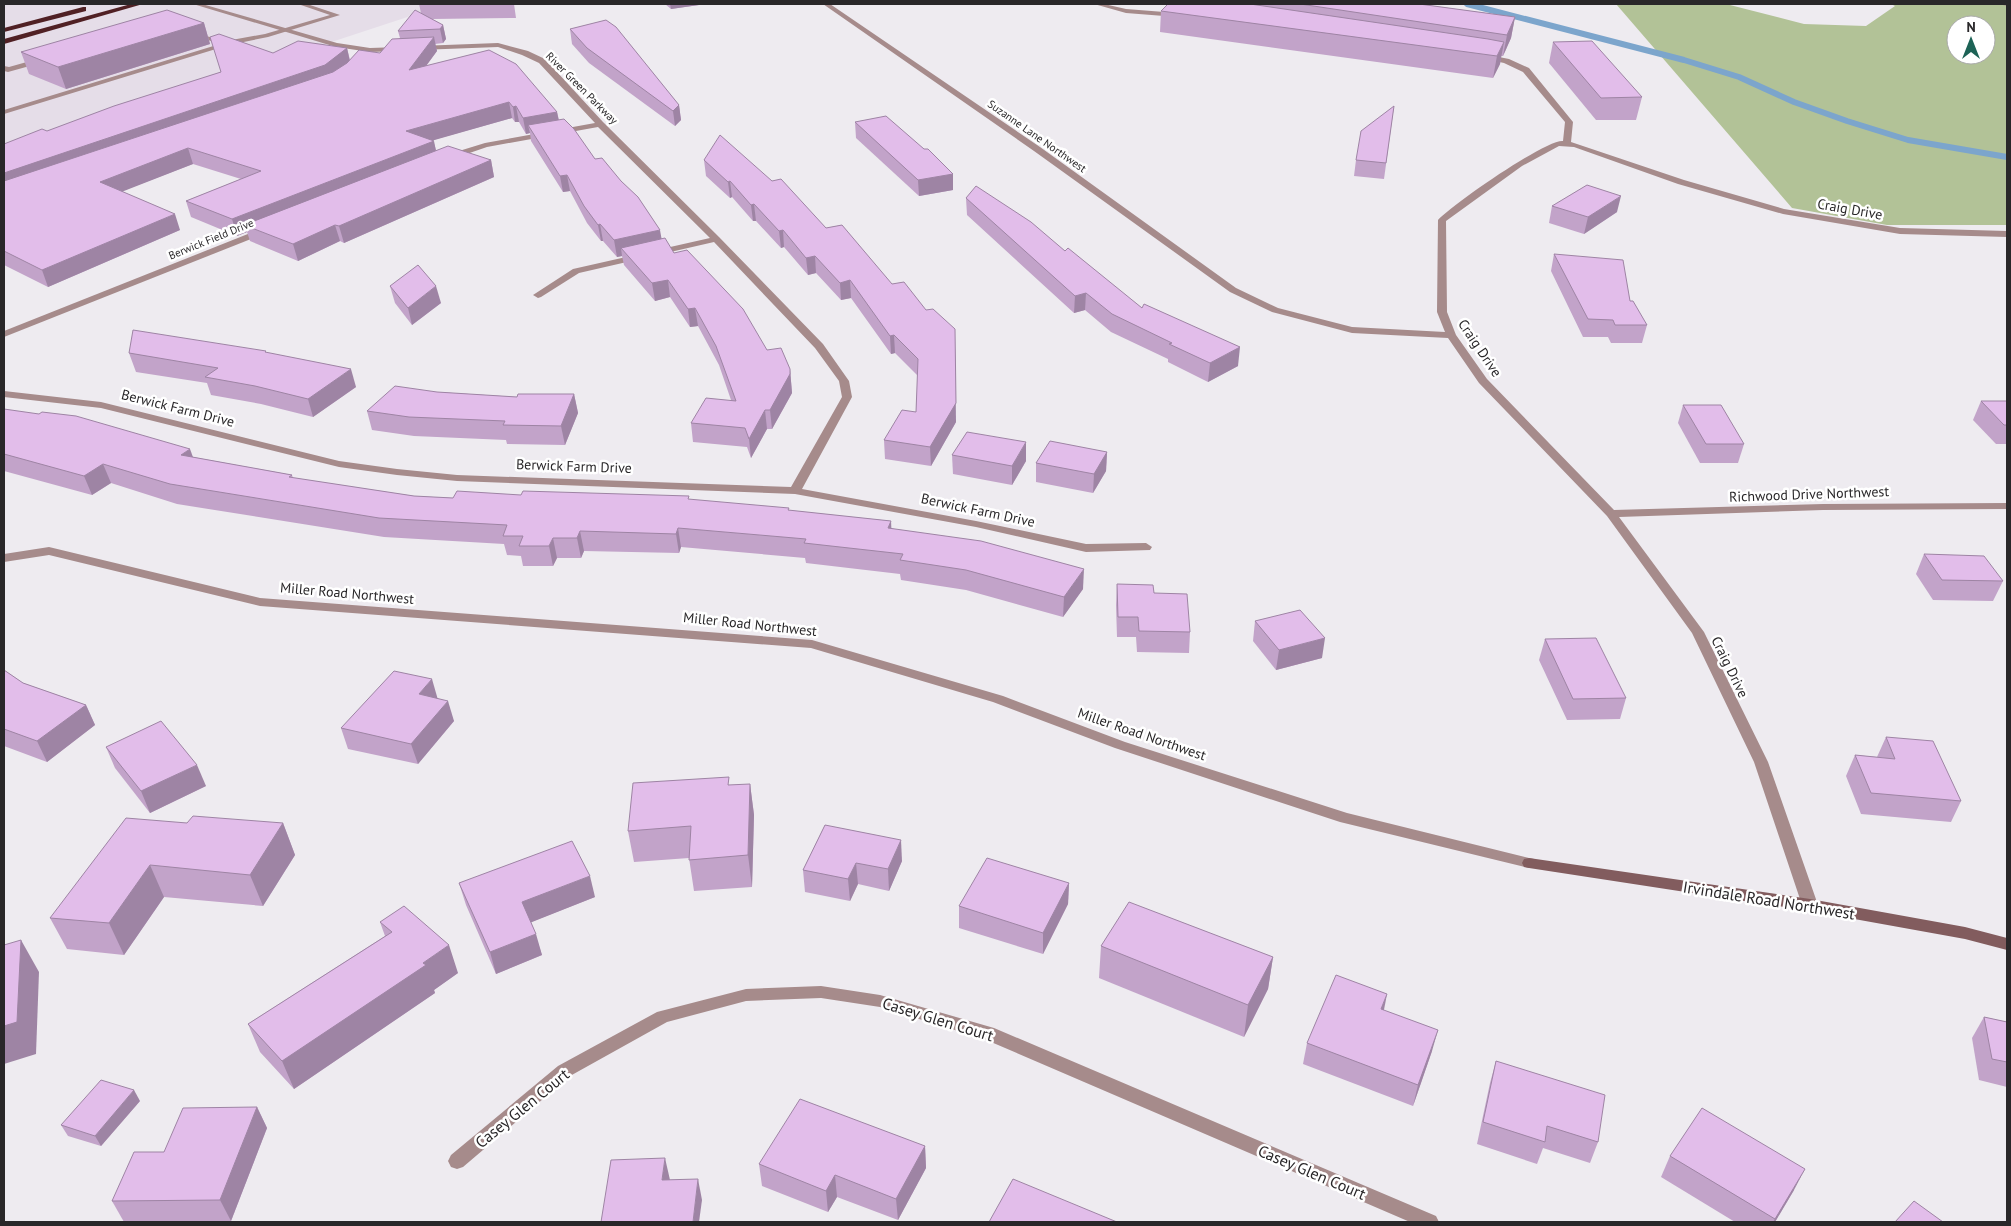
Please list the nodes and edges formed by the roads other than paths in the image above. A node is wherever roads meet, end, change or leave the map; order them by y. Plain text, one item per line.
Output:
1 (139, 4) edge
2 (196, 4) edge
3 (301, 4) edge
4 (826, 4) edge
5 (1097, 4) edge
6 (95, 6) dead end
7 (1186, 16) edge
8 (4, 30) edge
9 (182, 30) edge
10 (286, 30) junction
11 (4, 42) edge
12 (226, 44) junction
13 (1475, 55) edge
14 (45, 59) edge
15 (5, 69) edge
16 (4, 112) edge
17 (600, 124) junction
18 (1567, 144) junction
19 (436, 162) edge
20 (270, 228) edge
21 (2007, 234) edge
22 (716, 240) junction
23 (538, 295) dead end
24 (4, 334) edge
25 (1451, 335) junction
26 (4, 394) edge
27 (795, 491) junction
28 (2007, 506) edge
29 (1611, 514) junction
30 (1146, 547) dead end
31 (4, 558) edge
32 (1529, 864) joint
33 (1810, 905) junction
34 (2007, 944) edge
35 (457, 1161) dead end
36 (1430, 1222) edge

1 - 11 highway
2 - 10 street, River Green Parkway
3 - 10 street
4 - 25 street, Suzanne Lane Northwest
5 - 7 street
6 - 8 highway
9 - 12 street
10 - 12 street
10 - 17 street, River Green Parkway
12 - 16 street
13 - 18 street
14 - 15 street
17 - 19 street
17 - 22 street, River Green Parkway
18 - 21 street, Craig Drive
18 - 25 street, Craig Drive
20 - 24 street, Berwick Field Drive
22 - 23 street
22 - 27 street, River Green Parkway
25 - 29 street, Craig Drive
26 - 27 street, Berwick Farm Drive
27 - 30 street, Berwick Farm Drive
28 - 29 street, Richwood Drive Northwest
29 - 33 street, Craig Drive
31 - 32 street, Miller Road Northwest
32 - 33 street, Irvindale Road Northwest
33 - 34 street, Irvindale Road Northwest
35 - 36 street, Casey Glen Court

